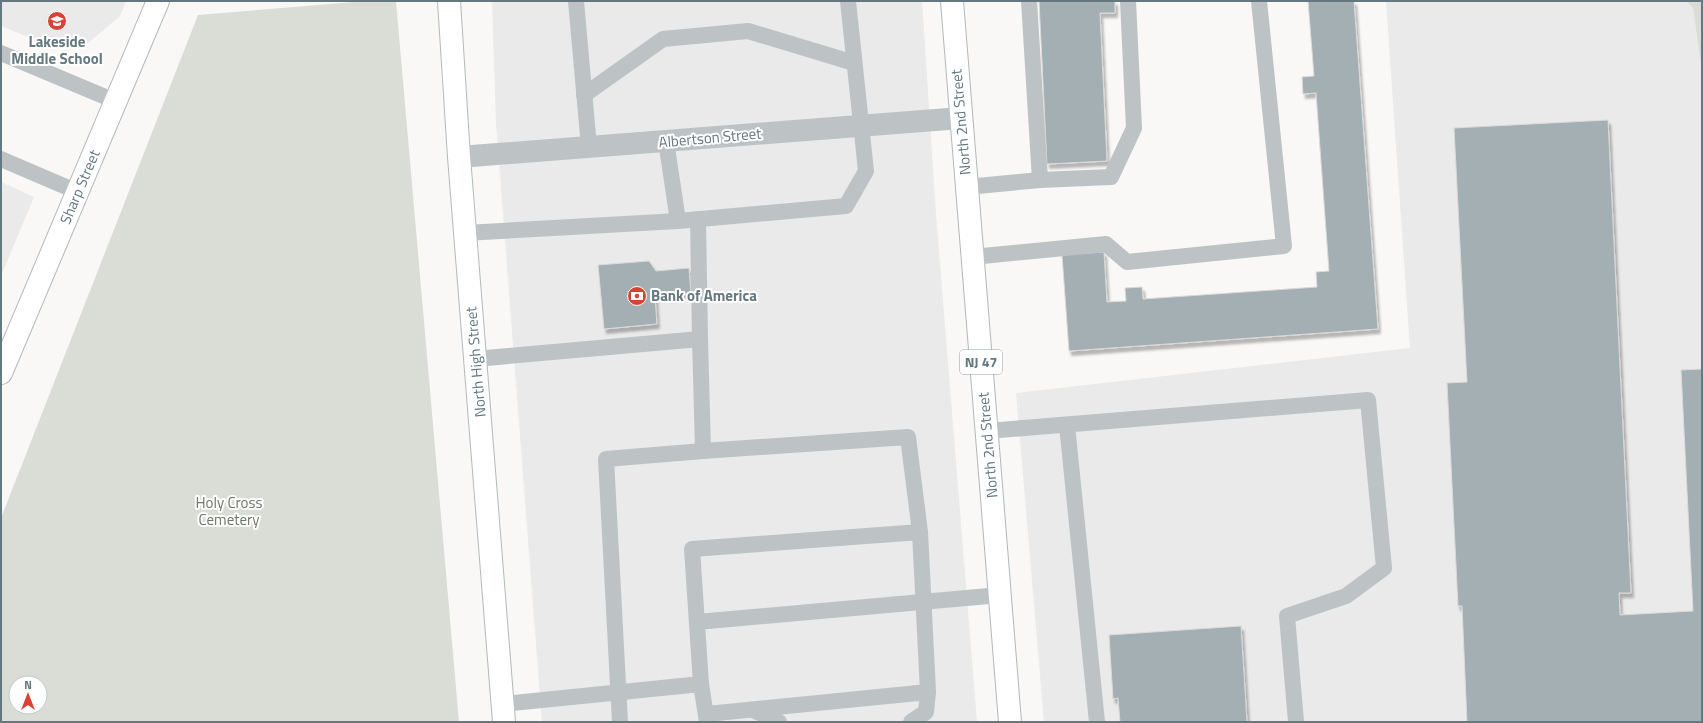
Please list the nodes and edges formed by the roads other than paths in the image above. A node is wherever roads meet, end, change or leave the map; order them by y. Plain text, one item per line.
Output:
1 (158, 1) edge
2 (449, 1) edge
3 (576, 1) edge
4 (848, 1) edge
5 (952, 1) edge
6 (1029, 1) edge
7 (1128, 1) edge
8 (1259, 1) edge
9 (1, 53) edge
10 (854, 63) junction
11 (584, 95) junction
12 (115, 101) junction
13 (961, 118) junction
14 (861, 126) junction
15 (666, 141) junction
16 (589, 147) junction
17 (459, 157) junction
18 (1, 159) edge
19 (1040, 180) junction
20 (967, 187) junction
21 (78, 192) junction
22 (698, 219) junction
23 (678, 221) junction
24 (465, 233) junction
25 (972, 257) junction
26 (700, 339) junction
27 (475, 359) junction
28 (1, 373) edge
29 (1067, 425) junction
30 (986, 431) junction
31 (703, 451) junction
32 (920, 532) junction
33 (1000, 595) junction
34 (924, 601) junction
35 (697, 622) junction
36 (701, 684) junction
37 (618, 692) junction
38 (928, 692) junction
39 (752, 710) junction
40 (503, 713) edge
41 (707, 718) edge
42 (620, 722) edge
43 (779, 722) edge
44 (911, 722) edge
45 (1010, 722) edge
46 (1097, 722) edge
47 (1296, 722) edge

1 - 12 street, Sharp Street
2 - 17 street, North High Street
3 - 11 lane
4 - 10 lane
5 - 13 street, North 2nd Street / NJ 47
6 - 19 lane
7 - 19 lane
8 - 25 lane
9 - 12 lane
10 - 11 lane
10 - 14 lane
11 - 16 lane
12 - 21 street, Sharp Street
13 - 14 street, Albertson Street
13 - 20 street, North 2nd Street / NJ 47
14 - 15 street, Albertson Street
14 - 22 lane
15 - 16 street, Albertson Street
15 - 23 lane
16 - 17 street, Albertson Street
17 - 24 street, North High Street
18 - 21 lane
19 - 20 lane
20 - 25 street, North 2nd Street / NJ 47
21 - 28 street, Sharp Street
22 - 23 lane
22 - 26 lane
23 - 24 lane
24 - 27 street, North High Street
25 - 30 street, North 2nd Street / NJ 47
26 - 27 lane
26 - 31 lane
27 - 40 street, North High Street
29 - 30 lane
29 - 46 lane
29 - 47 lane
30 - 33 street, North 2nd Street / NJ 47
31 - 32 lane
31 - 37 lane
32 - 34 lane
32 - 35 lane
33 - 34 lane
33 - 45 street, North 2nd Street / NJ 47
34 - 35 lane
34 - 38 lane
35 - 36 lane
36 - 37 lane
36 - 41 lane
37 - 40 lane
37 - 42 lane
38 - 39 lane
38 - 44 lane
39 - 41 lane
39 - 43 lane

